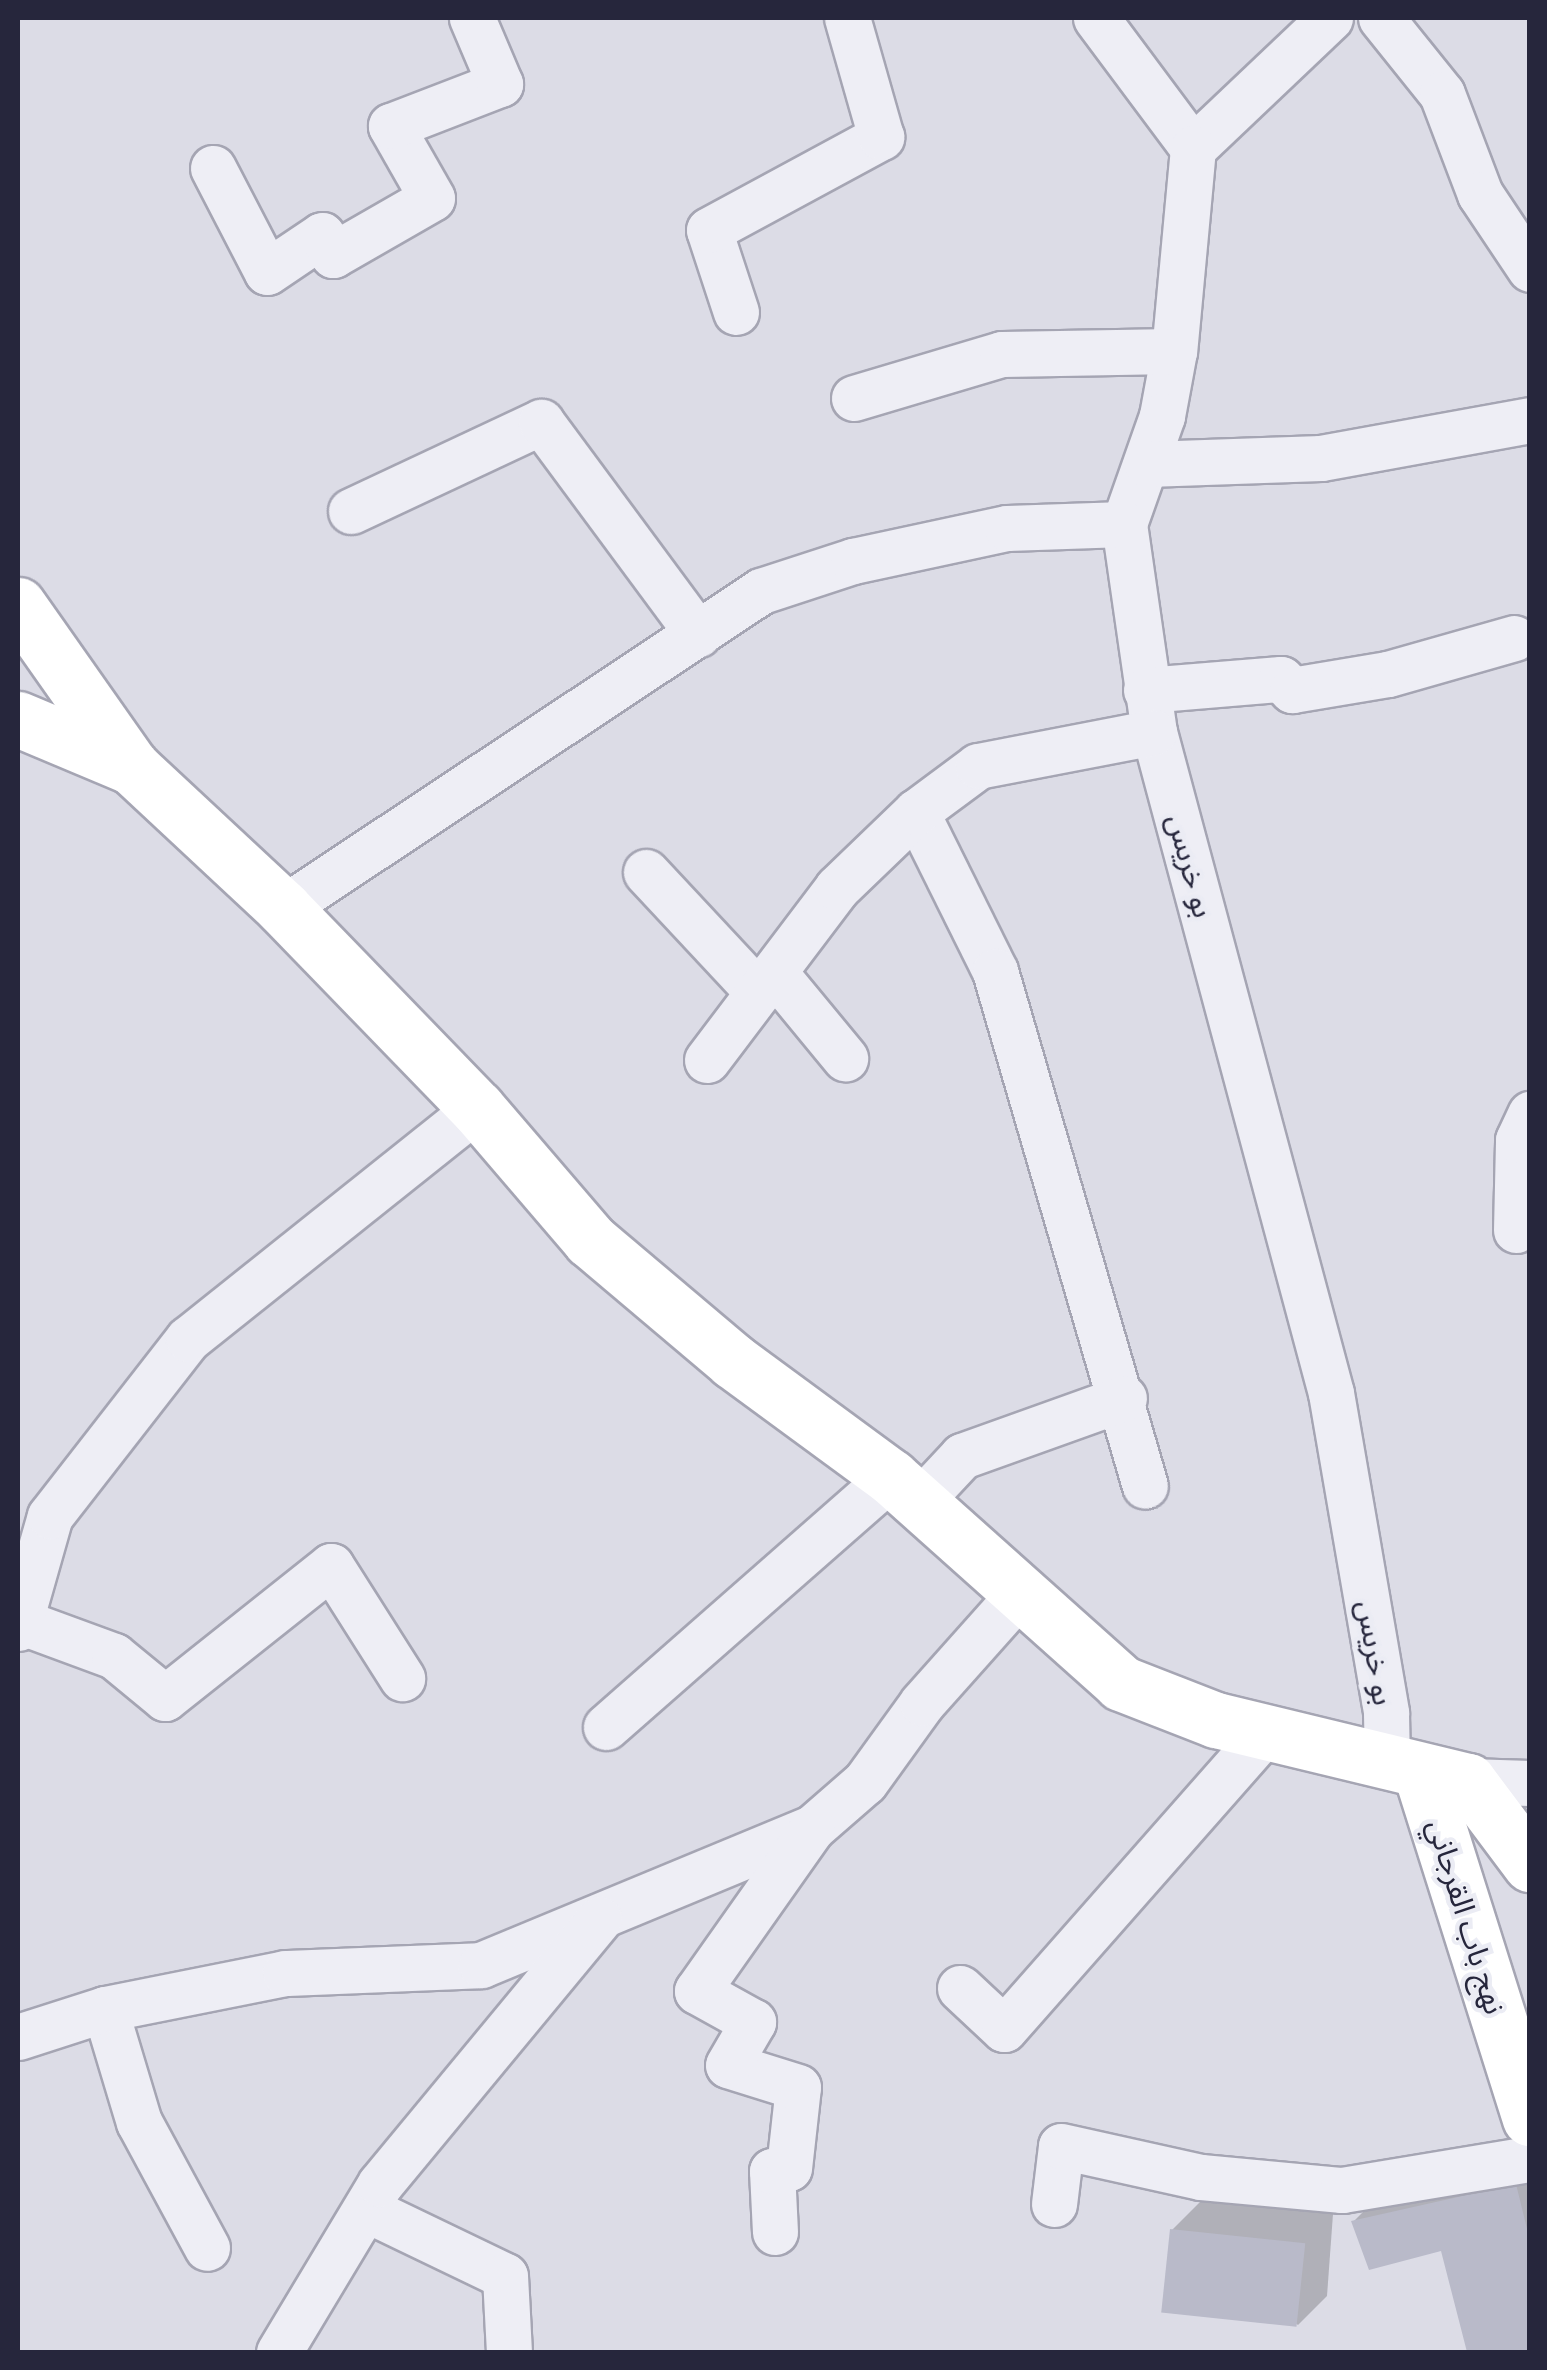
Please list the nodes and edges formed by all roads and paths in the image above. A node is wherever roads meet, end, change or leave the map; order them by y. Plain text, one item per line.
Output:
1 (472, 18) edge
2 (847, 18) edge
3 (1096, 18) edge
4 (1330, 18) edge
5 (1381, 18) edge
6 (1193, 148) junction
7 (213, 168) dead end
8 (1530, 269) edge
9 (736, 312) dead end
10 (1174, 351) junction
11 (854, 398) dead end
12 (1530, 420) edge
13 (1147, 464) junction
14 (350, 511) dead end
15 (1124, 524) junction
16 (18, 605) edge
17 (698, 634) junction
18 (1514, 638) dead end
19 (1150, 711) junction
20 (18, 719) edge
21 (132, 767) junction
22 (916, 812) junction
23 (646, 872) dead end
24 (284, 908) junction
25 (766, 982) junction
26 (844, 1058) dead end
27 (707, 1060) dead end
28 (477, 1108) junction
29 (1530, 1114) edge
30 (1516, 1230) dead end
31 (1124, 1398) junction
32 (1145, 1486) dead end
33 (905, 1490) junction
34 (1020, 1592) junction
35 (18, 1625) edge
36 (402, 1678) dead end
37 (606, 1727) dead end
38 (1264, 1734) junction
39 (1425, 1773) junction
40 (1530, 1784) edge
41 (812, 1828) junction
42 (1530, 1864) edge
43 (603, 1914) junction
44 (960, 1988) dead end
45 (105, 2009) junction
46 (18, 2037) edge
47 (1530, 2118) edge
48 (1530, 2160) edge
49 (1054, 2204) dead end
50 (366, 2209) junction
51 (775, 2232) dead end
52 (207, 2248) dead end
53 (279, 2352) edge
54 (509, 2352) edge

1 - 7 street
2 - 9 street
3 - 6 street
4 - 6 street
5 - 8 street
6 - 10 street, بو خريس
10 - 11 street
10 - 13 street, بو خريس
12 - 13 street
13 - 15 street, بو خريس
14 - 17 street
15 - 17 street
15 - 19 street, بو خريس
16 - 21 street
17 - 24 street
18 - 19 street
19 - 22 street
19 - 39 street, بو خريس
20 - 21 street
21 - 24 street
22 - 25 street
22 - 31 street
23 - 25 street
24 - 28 street
25 - 26 street
25 - 27 street
28 - 33 street
28 - 35 street
29 - 30 street
31 - 32 street
31 - 33 street
33 - 34 street
33 - 37 street
34 - 38 street
34 - 41 street
35 - 36 street
38 - 39 street
38 - 44 street
39 - 40 street
39 - 42 street
39 - 47 street, نهج باب القرجاني
41 - 43 street
41 - 51 street
43 - 45 street
43 - 50 street
45 - 46 street
45 - 52 street
48 - 49 street
50 - 53 street
50 - 54 street

